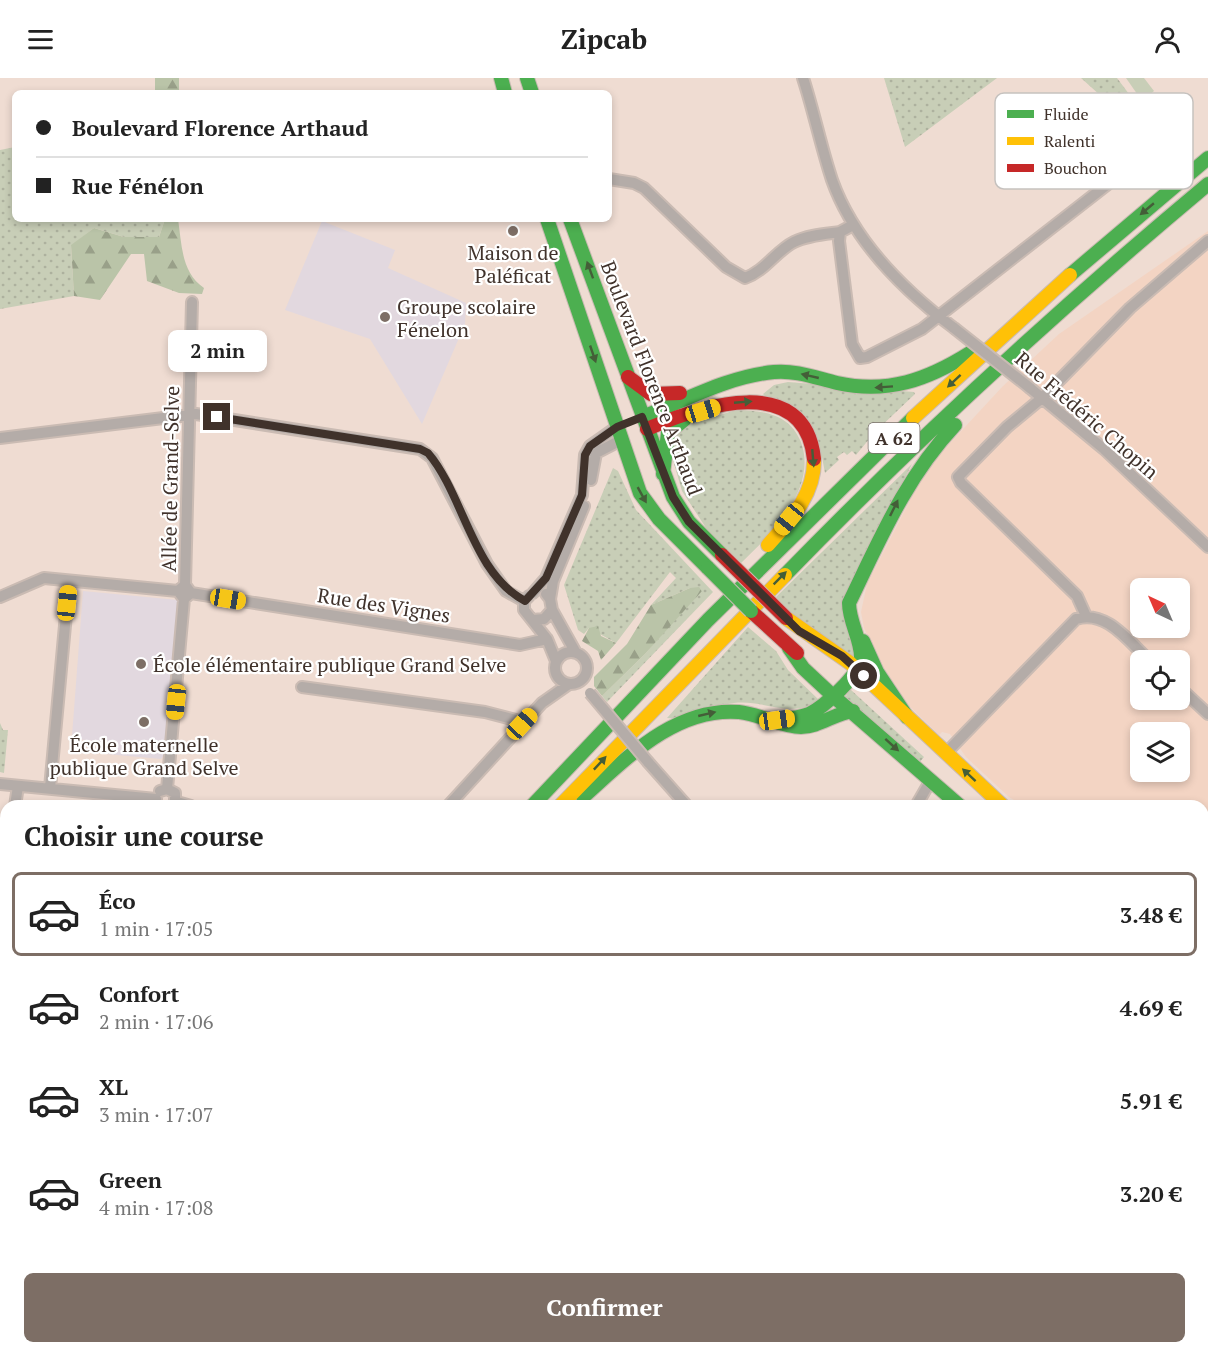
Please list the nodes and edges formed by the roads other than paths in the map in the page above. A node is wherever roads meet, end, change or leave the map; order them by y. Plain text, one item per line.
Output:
1 (803, 78) edge
2 (1208, 158) edge
3 (1193, 171) edge
4 (612, 179) edge
5 (1208, 184) edge
6 (1101, 189) edge
7 (1172, 189) edge
8 (548, 222) edge
9 (571, 222) edge
10 (854, 225) junction
11 (840, 232) junction
12 (1208, 241) edge
13 (1135, 245) junction
14 (192, 302) dead end
15 (938, 316) junction
16 (1015, 324) junction
17 (628, 377) junction
18 (704, 393) junction
19 (1042, 398) junction
20 (189, 414) junction
21 (693, 414) junction
22 (645, 423) junction
23 (619, 433) junction
24 (0, 438) edge
25 (663, 474) junction
26 (1208, 547) edge
27 (69, 582) junction
28 (185, 592) junction
29 (534, 593) junction
30 (853, 595) junction
31 (0, 597) edge
32 (525, 601) junction
33 (551, 604) junction
34 (1086, 616) junction
35 (533, 620) junction
36 (547, 639) junction
37 (1138, 650) edge
38 (576, 653) junction
39 (555, 661) junction
40 (857, 670) junction
41 (555, 673) junction
42 (585, 675) junction
43 (572, 683) junction
44 (302, 687) dead end
45 (836, 691) junction
46 (591, 693) junction
47 (1190, 697) edge
48 (542, 703) junction
49 (853, 711) junction
50 (1208, 714) edge
51 (907, 717) junction
52 (777, 720) junction
53 (522, 724) junction
54 (597, 736) junction
55 (946, 753) junction
56 (931, 780) junction
57 (0, 784) edge
58 (18, 786) junction
59 (50, 788) junction
60 (167, 789) junction
61 (16, 800) edge
62 (142, 800) edge
63 (157, 800) edge
64 (176, 800) edge
65 (453, 800) edge
66 (538, 800) edge
67 (566, 800) edge
68 (580, 800) edge
69 (682, 800) edge
70 (919, 800) edge
71 (953, 800) edge
72 (997, 800) edge

1 - 10 street, Rue Frédéric Chopin
2 -> 3 main road, A 62
4 - 11 street
5 - 13 main road, A 62
6 - 15 street
7 -> 16 main road, A 62
8 -> 23 main road
17 -> 9 main road, Boulevard Florence Arthaud
10 - 11 street
10 - 15 street, Rue Frédéric Chopin
11 - 15 street
12 - 19 street
30 -> 13 main road
67 -> 13 main road, A 62
14 - 20 street, Allée de Grand-Selve
15 - 19 street, Rue Frédéric Chopin, bridge
16 -> 18 main road
16 -> 54 main road, A 62
17 - 18 main road
17 - 22 main road, Boulevard Florence Arthaud
18 - 22 main road
19 - 26 street, Rue Frédéric Chopin
19 - 34 street
20 - 24 street
20 - 28 street, Allée de Grand-Selve
20 - 32 street
21 - 22 main road
21 - 25 main road
21 -> 54 main road
22 - 23 main road
22 - 25 main road, Boulevard Florence Arthaud
23 - 29 street
23 - 33 street
23 -> 45 main road, bridge
25 - 40 main road, Boulevard Florence Arthaud, bridge
27 - 28 street, Rue des Vignes
27 - 31 street, Rue des Vignes
27 - 59 street
28 - 36 street, Rue des Vignes
28 - 60 street, Allée de Grand-Selve
29 - 32 street
29 - 33 street
30 - 40 main road
30 - 51 main road
32 - 35 street
33 - 35 street
33 - 38 street
34 - 37 street
34 - 55 street
35 - 36 street
36 - 39 street
38 - 39 street
38 - 42 street
39 - 41 street
40 - 45 main road
40 - 51 main road, Boulevard Florence Arthaud
41 - 43 street
41 - 48 street
42 - 43 street
42 - 46 street
43 - 46 street
43 - 48 street
44 - 53 street
45 - 49 main road
45 - 52 main road
46 - 69 street, bridge
47 - 50 street
48 - 53 street
49 - 52 main road
49 -> 56 main road
51 - 55 main road, Boulevard Florence Arthaud
68 -> 52 main road
53 - 65 street
54 - 66 main road, A 62
72 -> 55 main road, Boulevard Florence Arthaud
56 - 70 street
56 - 71 main road
57 - 58 street
58 - 59 street
58 - 61 street
59 - 62 street
60 - 63 street
60 - 64 street

